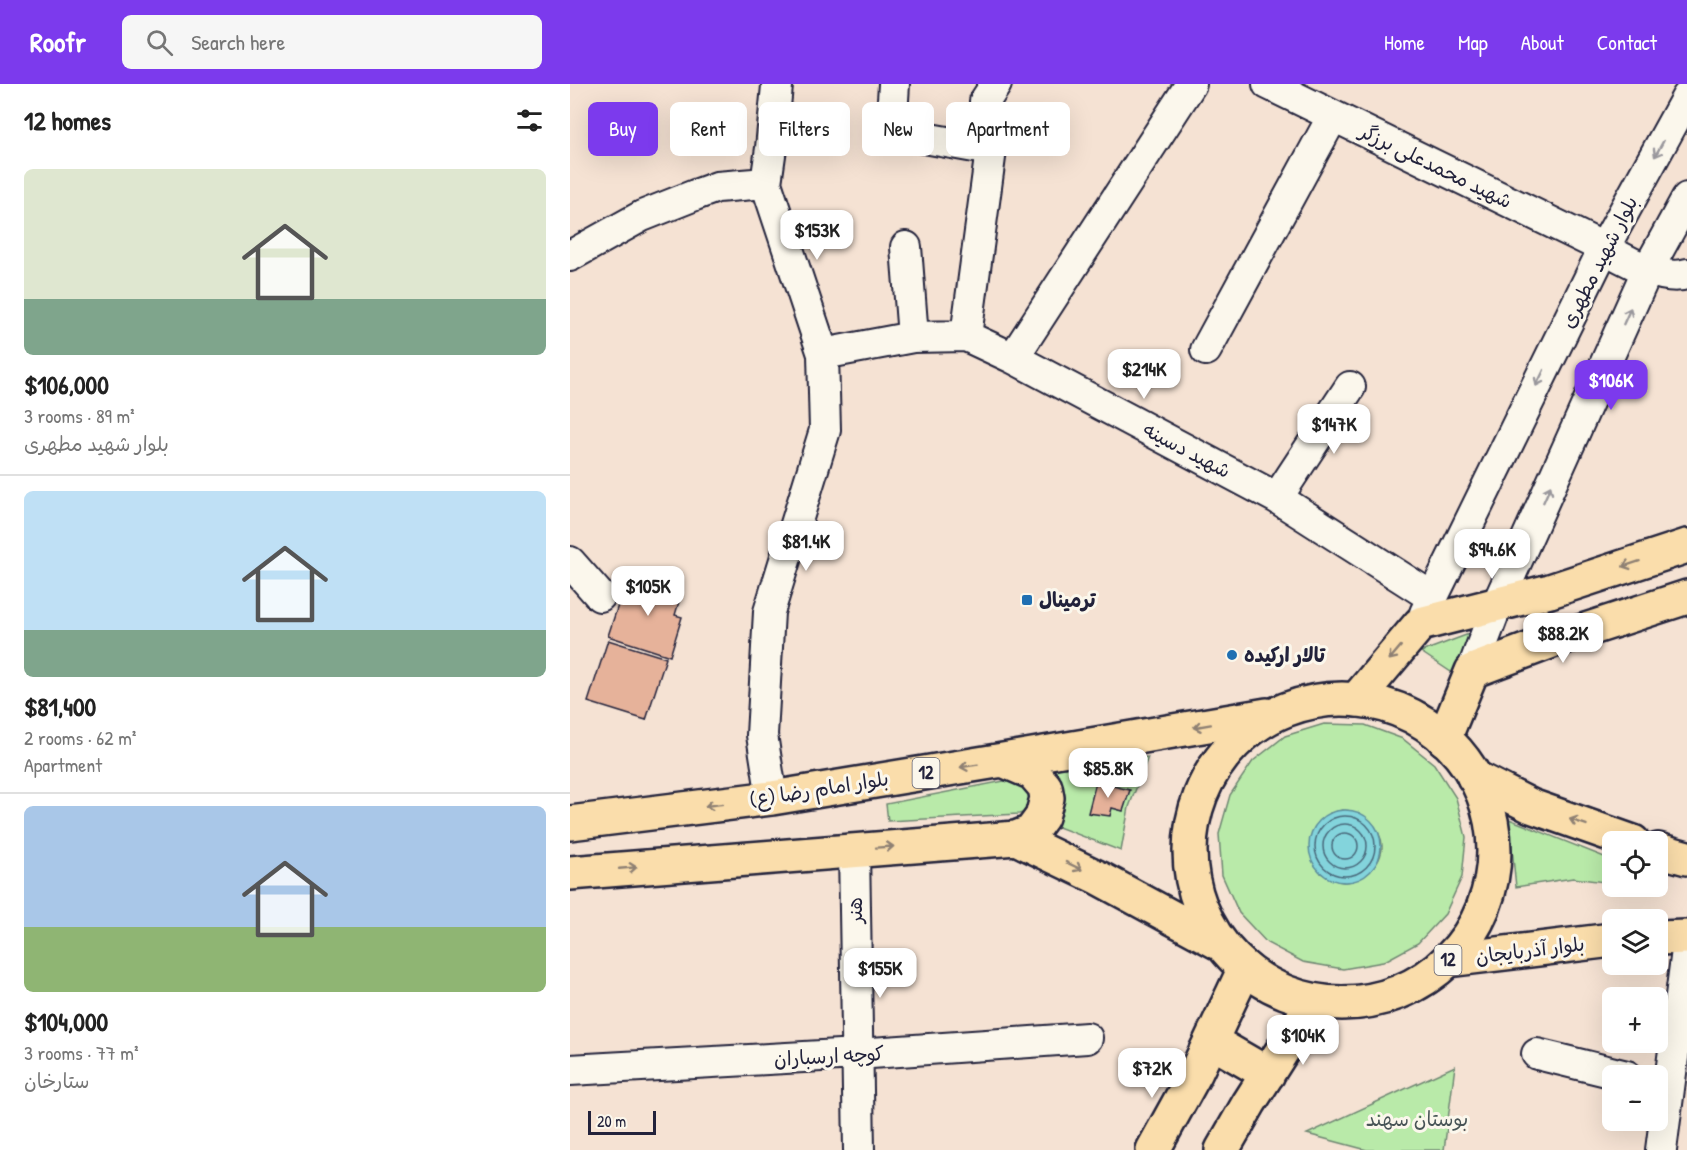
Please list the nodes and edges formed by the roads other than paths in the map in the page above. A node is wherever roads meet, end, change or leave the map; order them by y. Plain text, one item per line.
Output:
1 (894, 84) edge
2 (996, 84) edge
3 (1191, 84) edge
4 (1268, 84) edge
5 (1672, 84) edge
6 (777, 86) edge
7 (1687, 92) edge
8 (1687, 97) edge
9 (985, 102) edge
10 (1333, 116) junction
11 (946, 142) edge
12 (990, 156) edge
13 (766, 183) junction
14 (1687, 198) edge
15 (906, 247) dead end
16 (1604, 248) junction
17 (570, 256) edge
18 (1647, 271) junction
19 (1687, 274) edge
20 (966, 336) junction
21 (914, 337) junction
22 (1206, 350) dead end
23 (823, 354) junction
24 (1013, 358) junction
25 (1350, 387) dead end
26 (1278, 498) junction
27 (1687, 546) edge
28 (570, 562) edge
29 (600, 596) dead end
30 (1687, 597) edge
31 (1497, 605) junction
32 (1426, 610) junction
33 (1472, 671) junction
34 (1356, 700) junction
35 (1281, 712) junction
36 (1444, 739) junction
37 (1003, 760) junction
38 (1474, 777) junction
39 (772, 798) junction
40 (570, 823) edge
41 (1602, 831) edge
42 (1016, 838) junction
43 (854, 850) junction
44 (1668, 853) edge
45 (1687, 858) edge
46 (570, 873) edge
47 (1687, 937) edge
48 (1668, 938) edge
49 (1602, 941) edge
50 (1221, 944) junction
51 (1687, 950) edge
52 (1448, 960) junction
53 (1245, 968) junction
54 (1314, 1001) junction
55 (1087, 1038) dead end
56 (1211, 1041) junction
57 (857, 1054) junction
58 (1537, 1054) dead end
59 (1666, 1065) edge
60 (570, 1070) edge
61 (1602, 1070) edge
62 (1268, 1074) junction
63 (1662, 1131) edge
64 (859, 1150) edge
65 (1153, 1150) edge
66 (1222, 1150) edge
67 (1661, 1150) edge

1 - 11 street
2 - 9 street
3 - 24 street
4 - 10 street, شهید محمدعلی برزگر
5 - 7 street
6 - 13 street
8 -> 16 street, بلوار شهید مطهری
10 - 16 street, شهید محمدعلی برزگر
10 - 22 street
12 - 20 street
13 - 17 street
13 - 23 street
14 - 18 street
15 - 21 street
16 - 18 street, شهید محمدعلی برزگر
16 -> 32 street, بلوار شهید مطهری
18 - 19 street, شهید محمدعلی برزگر
31 -> 18 street
20 - 21 street, شهید دسینه
20 - 24 street, شهید دسینه
21 - 23 street, شهید دسینه
23 - 39 street
24 - 26 street, شهید دسینه
25 - 26 street
26 - 32 street, شهید دسینه
27 -> 31 main road
28 - 29 street
30 - 33 main road
31 - 32 main road
31 - 33 street
32 -> 34 main road
33 - 36 main road
34 - 35 main road, 12
34 - 36 main road, 12
35 -> 37 main road, بلوار امام رضا (ع) / 12
35 - 50 main road, 12
36 - 38 main road, 12
37 -> 39 main road, بلوار امام رضا (ع) / 12
37 - 42 main road
41 -> 38 main road, 12
38 - 52 main road, 12
39 -> 40 main road, بلوار امام رضا (ع) / 12
43 -> 42 main road, 12
42 -> 50 main road, 12
46 -> 43 main road, 12
43 - 57 street, هنر
44 - 45 main road
47 - 48 main road
49 - 52 main road, بلوار آذربایجان / 12
50 - 53 main road, 12
51 - 59 street
52 - 54 main road, 12
53 - 54 main road, 12
53 - 56 main road
54 - 62 main road
55 - 57 street, کوچه ارسباران
56 - 62 main road
56 - 65 main road
57 - 60 street, کوچه ارسباران
57 - 64 street, هنر
58 - 61 street
62 - 66 main road
63 - 67 street

